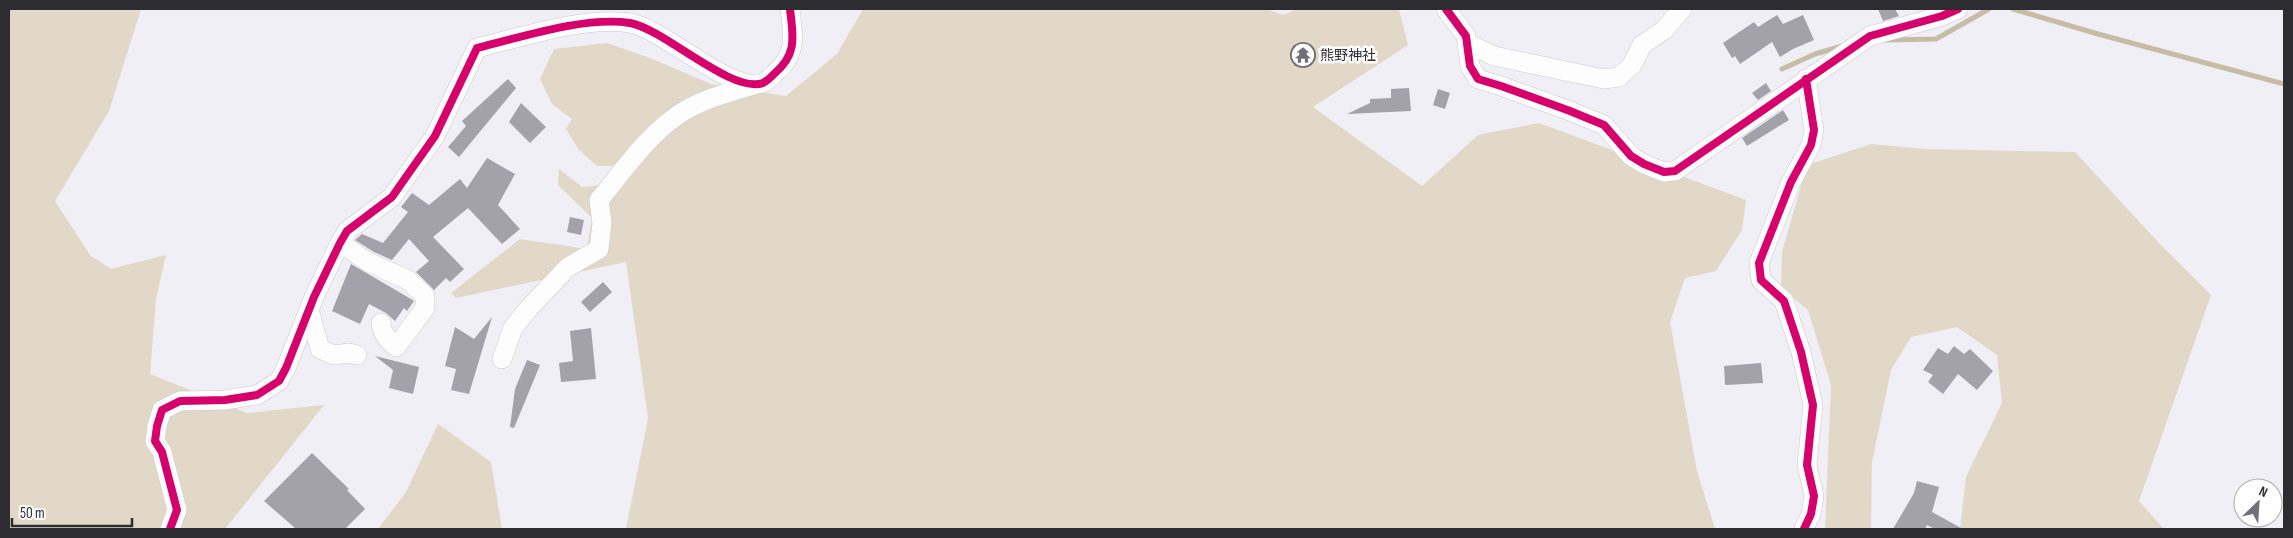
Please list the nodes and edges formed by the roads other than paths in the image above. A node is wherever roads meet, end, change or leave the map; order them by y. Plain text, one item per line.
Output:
1 (790, 9) edge
2 (1446, 9) edge
3 (1682, 9) edge
4 (1958, 9) edge
5 (1469, 44) junction
6 (1806, 79) junction
7 (759, 83) junction
8 (340, 243) junction
9 (309, 310) junction
10 (381, 323) dead end
11 (357, 355) dead end
12 (502, 359) dead end
13 (170, 529) edge
14 (1804, 529) edge

1 - 7 street
2 - 5 street
3 - 5 street
4 - 6 street
5 - 6 street
6 - 14 street
7 - 8 street
7 - 12 street
8 - 9 street
8 - 10 street
9 - 11 street
9 - 13 street

